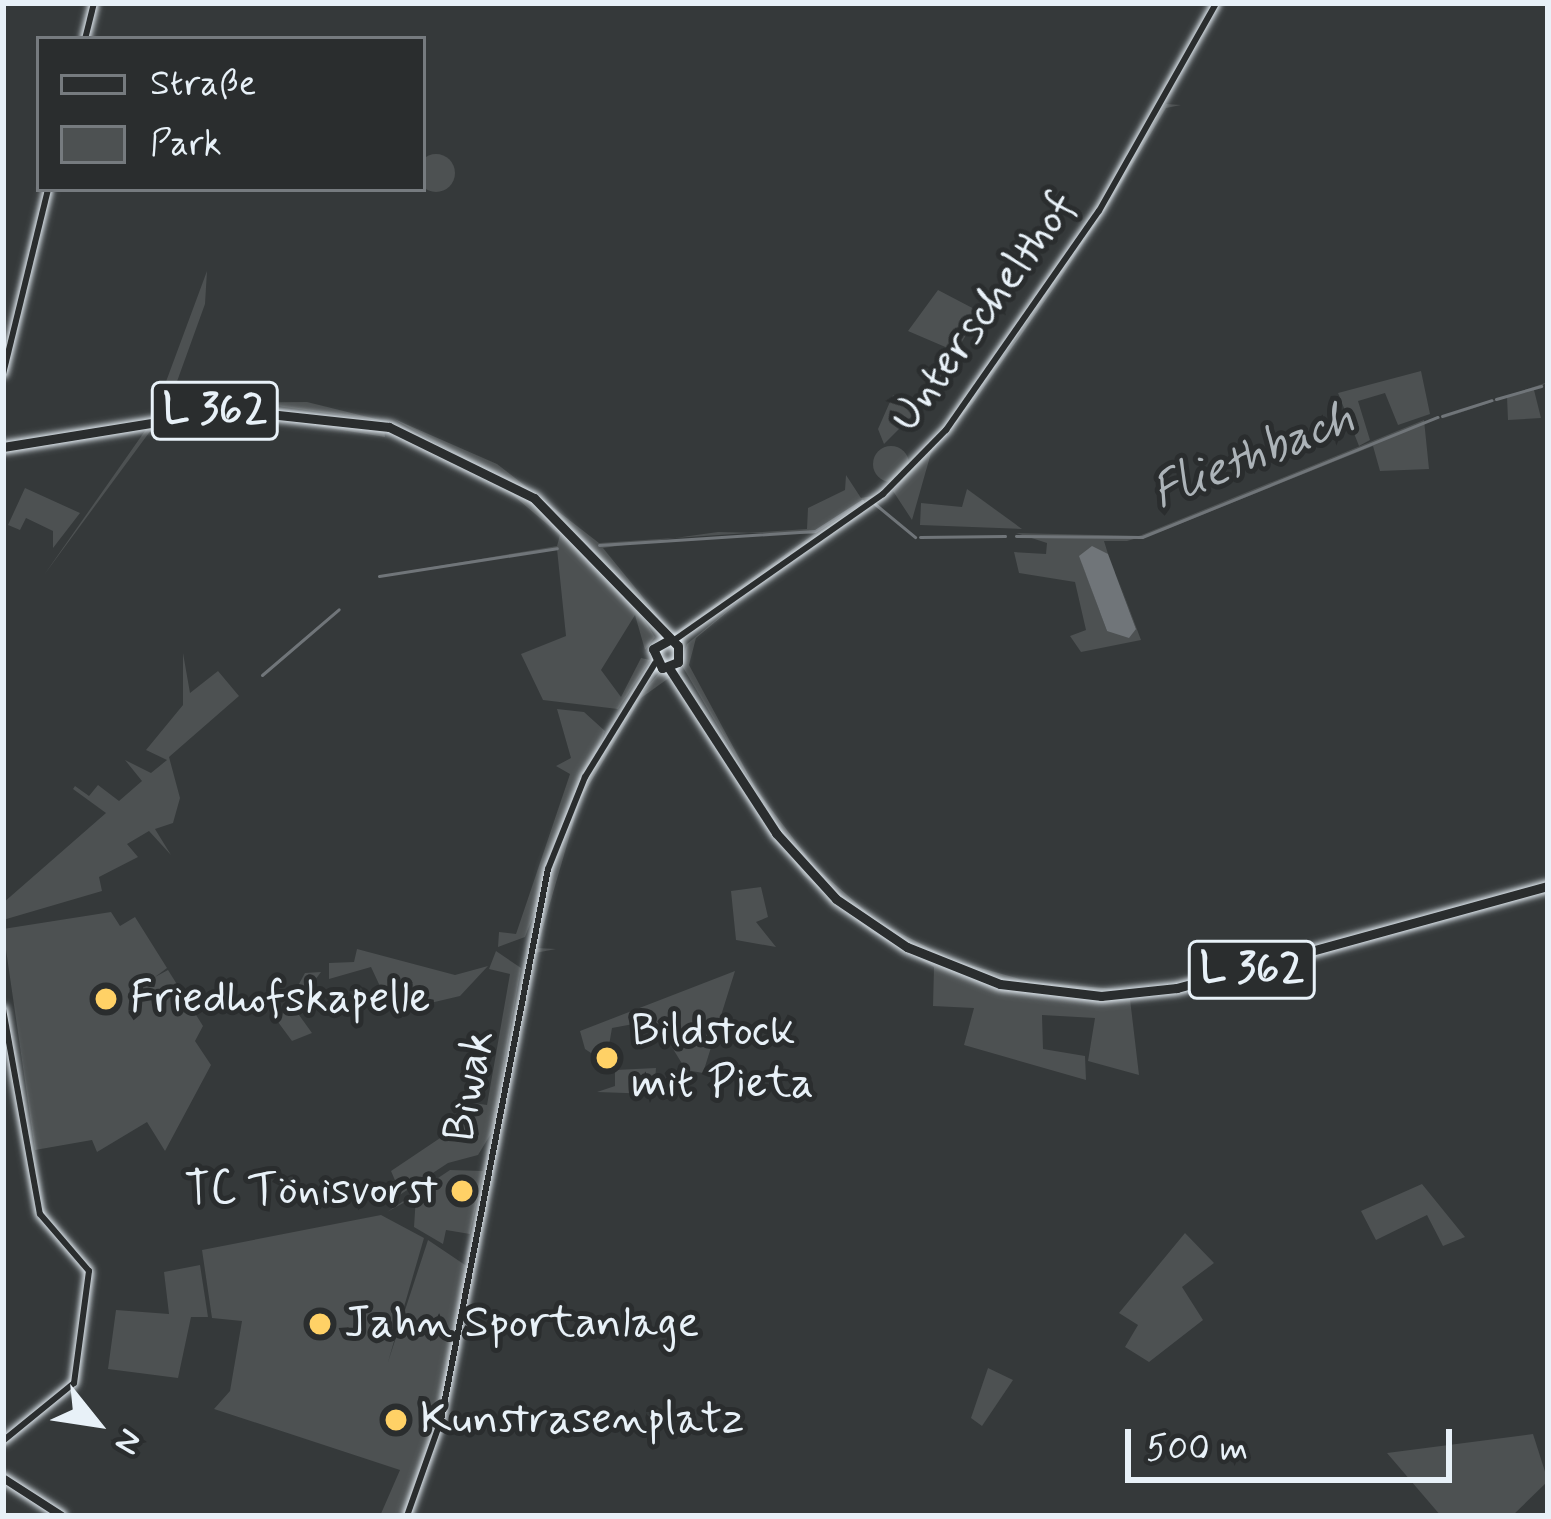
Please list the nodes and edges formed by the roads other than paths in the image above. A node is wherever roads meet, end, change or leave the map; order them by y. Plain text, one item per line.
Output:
1 (94, 3) edge
2 (1216, 3) edge
3 (86, 36) edge
4 (47, 192) edge
5 (3, 374) edge
6 (6, 445) edge
7 (708, 618) junction
8 (666, 641) junction
9 (680, 656) junction
10 (662, 666) junction
11 (716, 736) junction
12 (1548, 886) edge
13 (3, 1010) edge
14 (3, 1441) edge
15 (3, 1478) edge
16 (62, 1516) edge
17 (407, 1516) edge

1 - 3 street
2 - 7 street, Unterschelthof
4 - 5 street
6 - 8 main road, L 362
7 - 8 street, Unterschelthof
7 - 9 street, Unterschelthof
8 - 9 main road
8 - 10 main road
9 - 10 main road
9 - 11 main road, L 362
10 - 11 main road, L 362
10 - 17 street, Biwak
11 - 12 main road, L 362
13 - 14 street
15 - 16 main road

